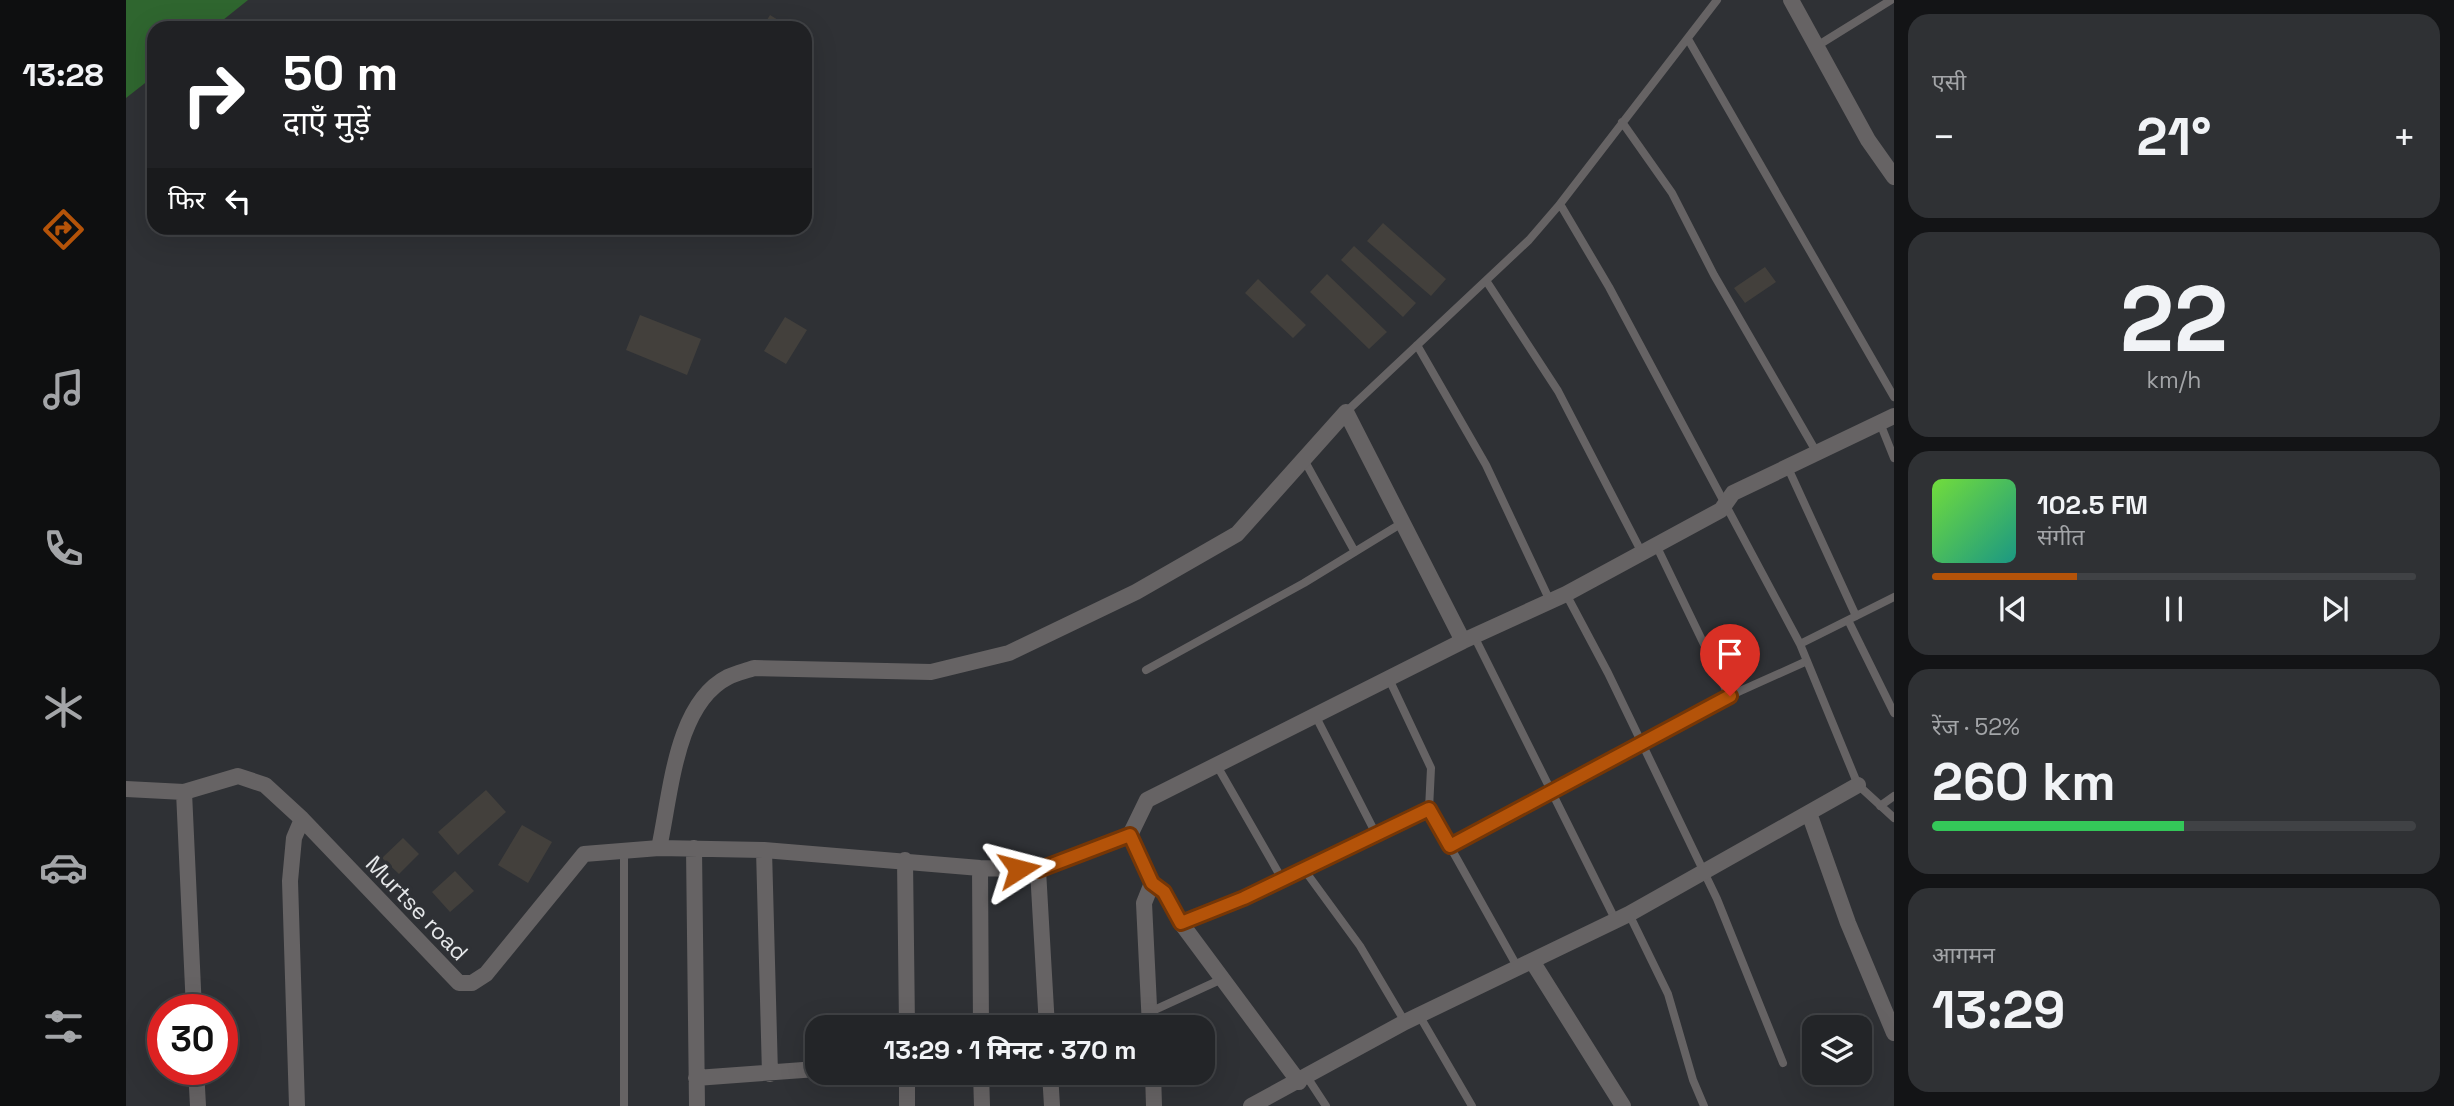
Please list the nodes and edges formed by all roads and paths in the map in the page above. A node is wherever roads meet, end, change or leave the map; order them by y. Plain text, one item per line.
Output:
1 (1717, 0) edge
2 (1791, 0) edge
3 (1891, 0) edge
4 (1688, 39) junction
5 (1817, 46) junction
6 (1622, 122) junction
7 (1892, 170) edge
8 (1560, 204) junction
9 (1487, 282) junction
10 (1417, 345) junction
11 (1894, 397) edge
12 (1346, 412) junction
13 (1887, 419) edge
14 (1817, 453) junction
15 (1303, 458) junction
16 (1894, 458) edge
17 (1788, 468) junction
18 (1726, 502) junction
19 (1402, 523) junction
20 (1648, 547) junction
21 (1355, 552) junction
22 (1566, 594) junction
23 (1894, 597) edge
24 (1550, 601) junction
25 (1852, 618) junction
26 (1469, 639) junction
27 (1800, 643) junction
28 (1807, 661) junction
29 (1146, 670) dead end
30 (1389, 679) junction
31 (1730, 696) junction
32 (1894, 713) edge
33 (1315, 715) junction
34 (1641, 745) junction
35 (1216, 764) junction
36 (1858, 785) junction
37 (126, 789) edge
38 (1550, 790) junction
39 (184, 792) junction
40 (1894, 796) edge
41 (1880, 806) junction
42 (1429, 809) junction
43 (1809, 813) junction
44 (1894, 818) edge
45 (302, 819) junction
46 (1376, 834) junction
47 (1130, 835) junction
48 (1450, 846) junction
49 (659, 848) junction
50 (694, 848) junction
51 (764, 850) junction
52 (624, 851) junction
53 (905, 860) junction
54 (980, 868) junction
55 (1303, 868) junction
56 (1038, 870) junction
57 (1704, 873) junction
58 (1282, 879) junction
59 (1152, 883) junction
60 (1623, 917) junction
61 (1181, 923) junction
62 (1525, 965) junction
63 (1222, 979) junction
64 (193, 994) edge
65 (907, 1015) edge
66 (981, 1015) edge
67 (1046, 1015) edge
68 (1150, 1015) edge
69 (1159, 1015) edge
70 (1412, 1018) junction
71 (1894, 1033) edge
72 (1783, 1063) dead end
73 (805, 1070) edge
74 (770, 1074) junction
75 (696, 1077) junction
76 (1303, 1080) junction
77 (197, 1085) edge
78 (907, 1085) edge
79 (981, 1085) edge
80 (1051, 1085) edge
81 (1153, 1085) edge
82 (198, 1106) edge
83 (297, 1106) edge
84 (624, 1106) edge
85 (697, 1106) edge
86 (907, 1106) edge
87 (982, 1106) edge
88 (1052, 1106) edge
89 (1154, 1106) edge
90 (1251, 1106) edge
91 (1326, 1106) edge
92 (1472, 1106) edge
93 (1623, 1106) edge
94 (1704, 1106) edge

1 - 4 lane
2 - 5 street
3 - 5 lane
4 - 6 lane
4 - 11 lane
5 - 7 street
6 - 8 lane
6 - 14 lane
8 - 9 lane
8 - 18 lane
9 - 10 lane
9 - 20 lane
10 - 12 lane
10 - 24 lane
12 - 15 street
12 - 19 street
13 - 14 street
13 - 16 lane
14 - 17 street
15 - 21 lane
15 - 49 street
17 - 18 street
17 - 25 lane
18 - 20 street
18 - 27 lane
19 - 21 lane
19 - 26 street
20 - 22 street
20 - 31 lane
21 - 29 lane
22 - 24 street
22 - 34 lane
23 - 25 lane
24 - 26 street
25 - 27 lane
25 - 32 lane
26 - 30 street
26 - 38 lane
27 - 28 lane
28 - 31 lane
28 - 36 lane
30 - 33 street
30 - 42 lane
31 - 34 lane
33 - 35 street
33 - 46 lane
34 - 38 lane
34 - 57 lane
35 - 47 street
35 - 58 lane
36 - 41 lane
36 - 43 street
37 - 39 street, Murtse road
38 - 48 lane
38 - 60 lane
39 - 45 street, Murtse road
39 - 64 street
40 - 41 lane
41 - 44 lane
42 - 46 lane
42 - 48 lane
43 - 57 street
43 - 71 street
45 - 52 street, Murtse road
45 - 83 street
46 - 55 lane
47 - 56 street
47 - 59 street
48 - 62 lane
49 - 50 street, Murtse road
49 - 52 street, Murtse road
50 - 51 street, Murtse road
50 - 75 street
51 - 53 street, Murtse road
51 - 74 street
52 - 84 lane
53 - 54 street, Murtse road
53 - 65 street
54 - 56 street, Murtse road
54 - 66 street
55 - 58 lane
55 - 70 lane
56 - 67 street
57 - 60 street
57 - 72 lane
58 - 61 lane
59 - 61 street
59 - 68 street
60 - 62 street
60 - 94 lane
61 - 63 street
62 - 70 street
62 - 93 street
63 - 69 lane
63 - 76 street
70 - 76 street
70 - 92 lane
73 - 74 street
74 - 75 street
75 - 85 street
76 - 90 street
76 - 91 lane
77 - 82 street
78 - 86 street
79 - 87 street
80 - 88 street
81 - 89 street

